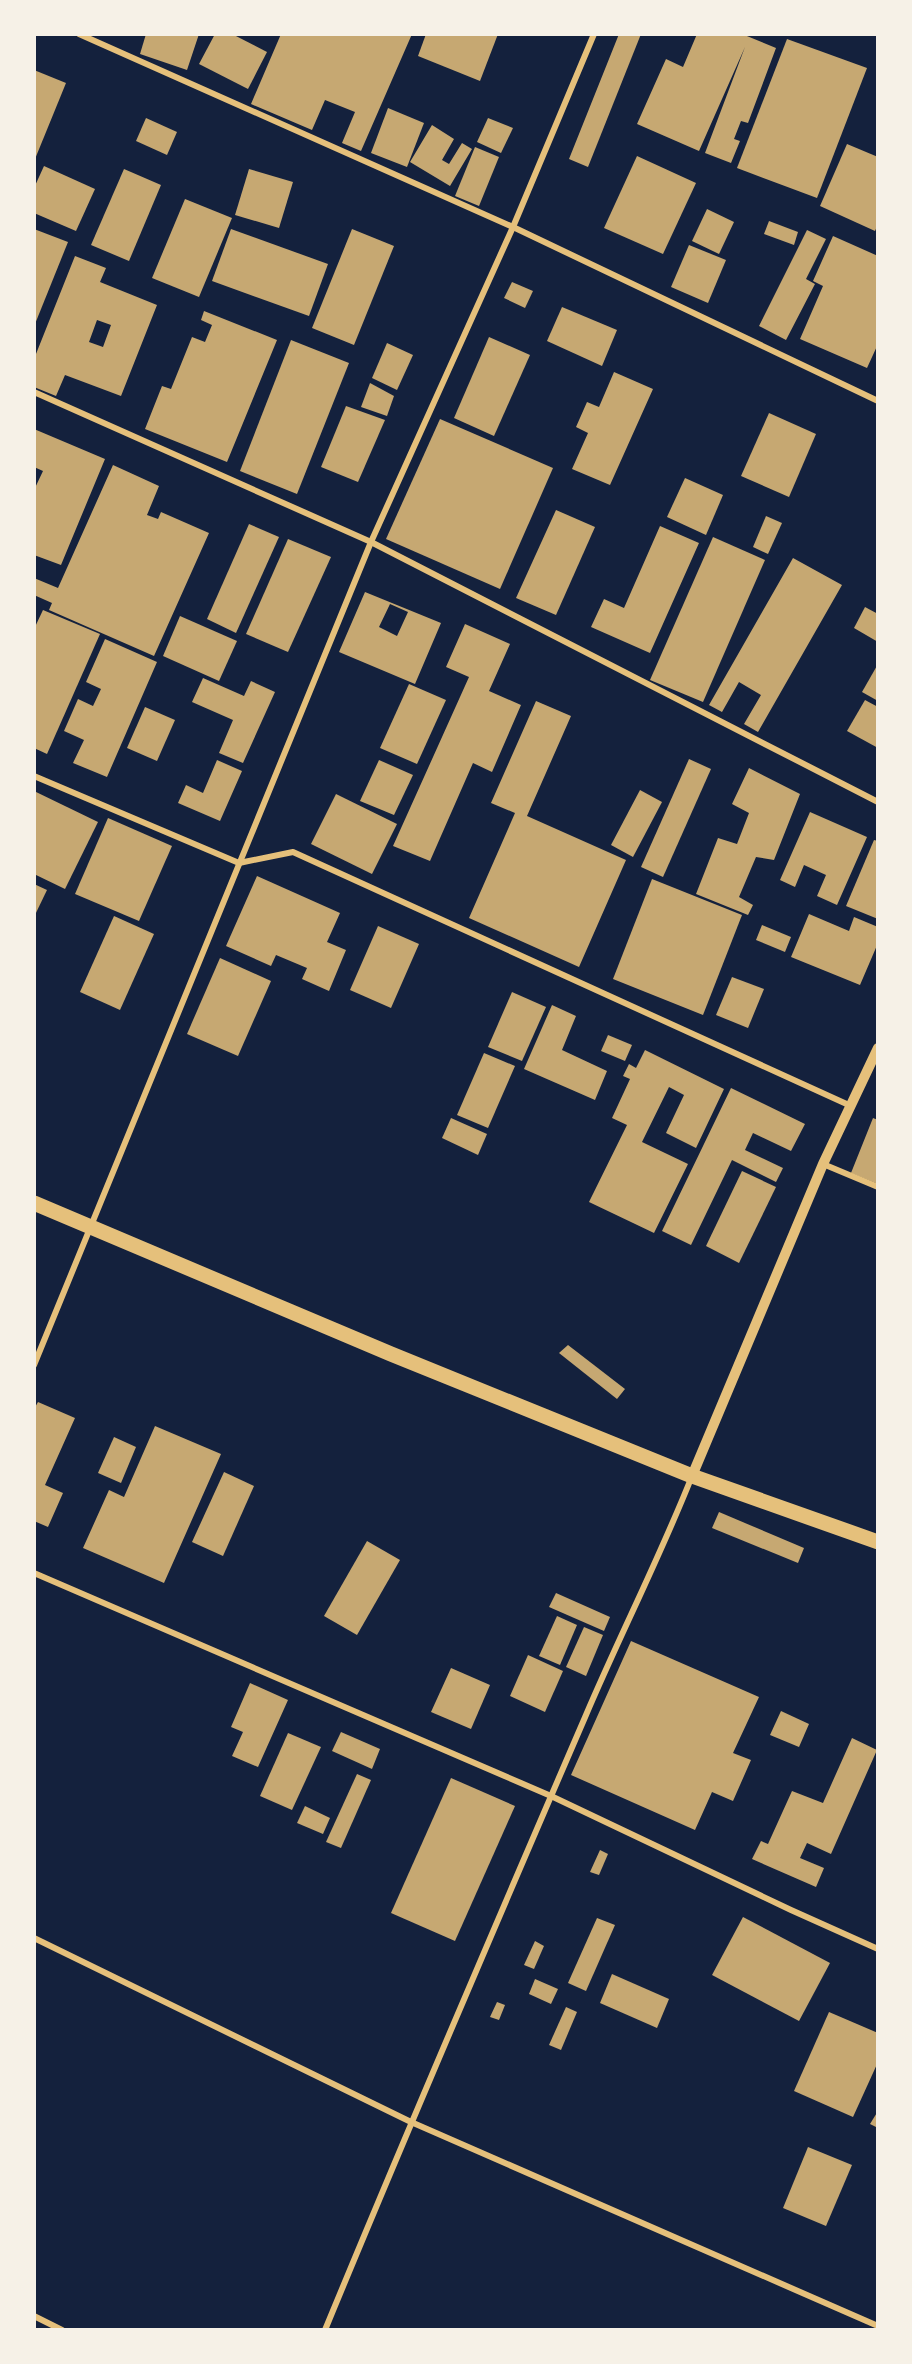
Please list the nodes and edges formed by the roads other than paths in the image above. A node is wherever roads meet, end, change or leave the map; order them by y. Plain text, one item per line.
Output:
1 (79, 34) edge
2 (594, 34) edge
3 (513, 227) junction
4 (34, 392) edge
5 (878, 401) edge
6 (371, 542) junction
7 (34, 776) edge
8 (878, 802) edge
9 (238, 863) junction
10 (878, 1048) edge
11 (851, 1106) junction
12 (823, 1164) junction
13 (878, 1187) edge
14 (34, 1203) edge
15 (92, 1228) junction
16 (34, 1365) edge
17 (692, 1476) junction
18 (878, 1542) edge
19 (34, 1573) edge
20 (551, 1796) junction
21 (34, 1938) edge
22 (878, 1948) edge
23 (411, 2122) junction
24 (34, 2316) edge
25 (878, 2326) edge
26 (62, 2330) edge
27 (326, 2330) edge

1 - 3 street
2 - 3 street
3 - 5 street
3 - 6 street
4 - 6 street
6 - 8 street
6 - 9 street
7 - 9 street
9 - 11 street
9 - 15 street
10 - 11 street
11 - 12 street
12 - 13 street
12 - 17 street
14 - 15 main road
15 - 16 street
15 - 17 main road
17 - 18 main road
17 - 20 street
19 - 20 street
20 - 22 street
20 - 23 street
21 - 23 street
23 - 25 street
23 - 27 street
24 - 26 street

